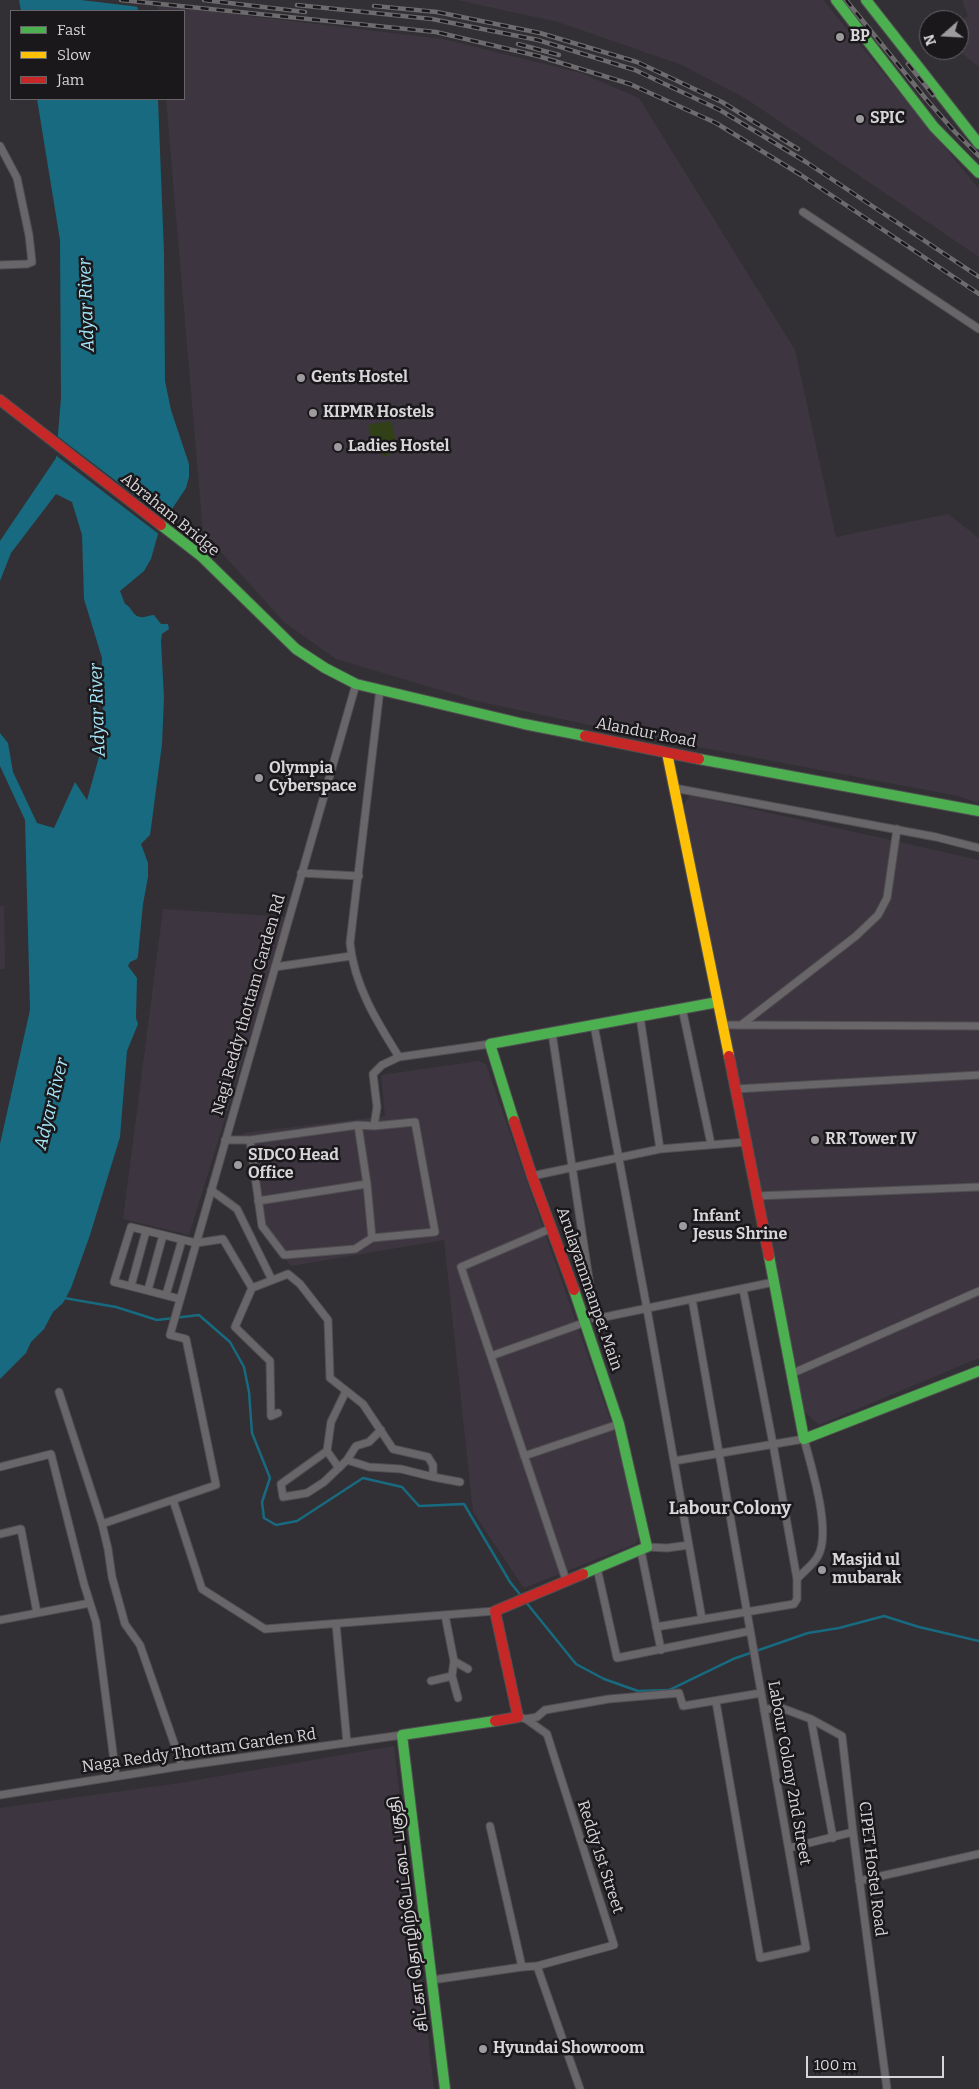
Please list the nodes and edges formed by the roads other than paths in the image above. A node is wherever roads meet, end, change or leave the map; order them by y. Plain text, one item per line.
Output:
1 (836, 0) edge
2 (866, 0) edge
3 (979, 144) edge
4 (0, 146) edge
5 (979, 173) edge
6 (803, 212) dead end
7 (0, 265) edge
8 (979, 329) edge
9 (0, 400) edge
10 (314, 662) joint
11 (356, 684) junction
12 (380, 689) junction
13 (667, 753) junction
14 (674, 788) junction
15 (979, 811) edge
16 (897, 829) junction
17 (979, 848) edge
18 (301, 874) junction
19 (359, 876) junction
20 (351, 956) junction
21 (275, 966) junction
22 (718, 1002) junction
23 (682, 1008) junction
24 (640, 1017) junction
25 (594, 1025) junction
26 (723, 1025) junction
27 (741, 1025) junction
28 (979, 1026) edge
29 (552, 1033) junction
30 (490, 1044) junction
31 (399, 1057) junction
32 (979, 1075) edge
33 (736, 1089) junction
34 (358, 1125) junction
35 (374, 1126) junction
36 (225, 1140) junction
37 (250, 1140) junction
38 (746, 1142) junction
39 (711, 1144) junction
40 (660, 1150) junction
41 (619, 1157) junction
42 (572, 1166) junction
43 (532, 1176) junction
44 (367, 1184) junction
45 (979, 1187) edge
46 (211, 1190) junction
47 (756, 1196) junction
48 (258, 1201) junction
49 (552, 1228) junction
50 (146, 1231) junction
51 (163, 1236) junction
52 (372, 1238) junction
53 (182, 1240) junction
54 (196, 1243) junction
55 (272, 1280) junction
56 (774, 1282) junction
57 (131, 1286) junction
58 (252, 1288) junction
59 (743, 1289) junction
60 (148, 1290) junction
61 (979, 1291) edge
62 (166, 1295) junction
63 (180, 1299) junction
64 (692, 1299) junction
65 (647, 1309) junction
66 (590, 1321) junction
67 (491, 1356) junction
68 (979, 1371) edge
69 (790, 1374) junction
70 (346, 1390) junction
71 (59, 1392) dead end
72 (278, 1413) dead end
73 (619, 1424) junction
74 (381, 1430) junction
75 (804, 1439) junction
76 (773, 1444) junction
77 (327, 1450) junction
78 (719, 1453) junction
79 (524, 1456) junction
80 (347, 1460) junction
81 (674, 1461) junction
82 (0, 1467) edge
83 (339, 1468) junction
84 (433, 1477) junction
85 (460, 1482) dead end
86 (173, 1500) junction
87 (102, 1524) junction
88 (0, 1534) edge
89 (689, 1544) junction
90 (644, 1549) junction
91 (597, 1568) junction
92 (796, 1578) junction
93 (566, 1580) junction
94 (90, 1603) junction
95 (495, 1611) junction
96 (746, 1611) junction
97 (37, 1613) junction
98 (445, 1615) junction
99 (702, 1619) junction
100 (0, 1620) edge
101 (336, 1624) junction
102 (656, 1627) junction
103 (750, 1631) junction
104 (661, 1650) junction
105 (454, 1661) junction
106 (468, 1669) dead end
107 (452, 1676) junction
108 (431, 1681) dead end
109 (761, 1693) junction
110 (458, 1698) dead end
111 (716, 1702) junction
112 (764, 1710) junction
113 (522, 1718) junction
114 (811, 1719) junction
115 (402, 1735) junction
116 (347, 1743) junction
117 (182, 1766) junction
118 (116, 1776) junction
119 (0, 1795) edge
120 (490, 1826) dead end
121 (853, 1832) junction
122 (834, 1838) junction
123 (789, 1848) junction
124 (979, 1854) edge
125 (859, 1881) junction
126 (537, 1966) junction
127 (522, 1967) junction
128 (432, 1980) junction
129 (445, 2089) edge
130 (580, 2089) edge
131 (887, 2089) edge

1 - 5 street
2 - 3 street
4 - 7 street
6 - 8 street
9 - 10 street, Abraham Bridge
10 - 11 street, Alandur Road
11 - 12 street, Alandur Road
11 - 18 street, Nagi Reddy thottam Garden Rd
12 - 13 street, Alandur Road
12 - 19 street
13 - 14 street
13 - 15 street, Alandur Road
14 - 16 street
14 - 22 street
16 - 17 street
16 - 27 street
18 - 19 street
18 - 21 street, Nagi Reddy thottam Garden Rd
19 - 20 street
20 - 21 street
20 - 31 street
21 - 36 street, Nagi Reddy thottam Garden Rd
22 - 23 street
22 - 26 street
23 - 24 street
23 - 39 street
24 - 25 street
24 - 40 street
25 - 29 street
25 - 41 street
26 - 27 street
26 - 33 street
27 - 28 street
29 - 30 street
29 - 42 street
30 - 31 street
30 - 43 street, Arulayammanpet Main
31 - 35 street
32 - 33 street
33 - 38 street
34 - 35 street
34 - 37 street
34 - 44 street
35 - 52 street
36 - 37 street
36 - 46 street, Nagi Reddy thottam Garden Rd
37 - 48 street
38 - 39 street
38 - 47 street
39 - 40 street
40 - 41 street
41 - 42 street
41 - 65 street
42 - 43 street
42 - 66 street
43 - 49 street, Arulayammanpet Main
44 - 48 street
44 - 52 street
45 - 47 street
46 - 54 street, Nagi Reddy thottam Garden Rd
46 - 55 street
47 - 56 street
48 - 52 street
49 - 66 street, Arulayammanpet Main
49 - 67 street
50 - 51 street
50 - 57 street
50 - 57 street
51 - 53 street
51 - 60 street
53 - 54 street
53 - 62 street
54 - 58 street
54 - 63 street, Nagi Reddy thottam Garden Rd
55 - 58 street
55 - 70 street
56 - 59 street
56 - 69 street
57 - 60 street
58 - 72 street
59 - 64 street
59 - 76 street
60 - 62 street
61 - 69 street
62 - 63 street
63 - 86 street, Nagi Reddy thottam Garden Rd
64 - 65 street
64 - 78 street, Labour Colony 2nd Street
65 - 66 street
65 - 81 street
66 - 67 street
66 - 73 street, Arulayammanpet Main
67 - 79 street
68 - 75 street
69 - 75 street
70 - 74 street
70 - 77 street
71 - 87 street
73 - 79 street
73 - 90 street, Arulayammanpet Main
74 - 80 street
74 - 84 street
75 - 76 street
75 - 92 street
76 - 78 street
76 - 92 street
77 - 83 street
77 - 83 street
78 - 81 street
78 - 96 street, Labour Colony 2nd Street
79 - 93 street
80 - 83 street
80 - 84 street
81 - 89 street
82 - 94 street
84 - 85 street
86 - 87 street
86 - 101 street
87 - 117 street
88 - 97 street
89 - 90 street
89 - 99 street
90 - 91 street
90 - 102 street
91 - 93 street
91 - 104 street
92 - 96 street
93 - 95 street
94 - 97 street
94 - 118 street
95 - 98 street
95 - 113 street
96 - 99 street
96 - 103 street, Labour Colony 2nd Street
97 - 100 street
98 - 101 street
98 - 105 street
99 - 102 street
101 - 116 street
102 - 104 street
103 - 104 street
103 - 109 street, Labour Colony 2nd Street
105 - 106 street
105 - 107 street
107 - 108 street
107 - 110 street
109 - 111 street
109 - 112 street, Labour Colony 2nd Street
111 - 113 street
111 - 123 street, Labour Colony 2nd Street
112 - 114 street, CIPET Hostel Road
112 - 123 street, Labour Colony 2nd Street
113 - 115 street
113 - 126 street, Reddy 1st Street
114 - 121 street, CIPET Hostel Road
114 - 122 street
115 - 116 street, Naga Reddy Thottam Garden Rd
115 - 128 street, சிட்கா தொழிற்பேட்டை பகுதி
116 - 117 street, Naga Reddy Thottam Garden Rd
117 - 118 street, Naga Reddy Thottam Garden Rd
118 - 119 street, Naga Reddy Thottam Garden Rd
120 - 127 street
121 - 122 street
121 - 125 street, CIPET Hostel Road
122 - 123 street
124 - 125 street
125 - 131 street, CIPET Hostel Road
126 - 127 street
126 - 130 street
127 - 128 street
128 - 129 street, சிட்கா தொழிற்பேட்டை பகுதி

